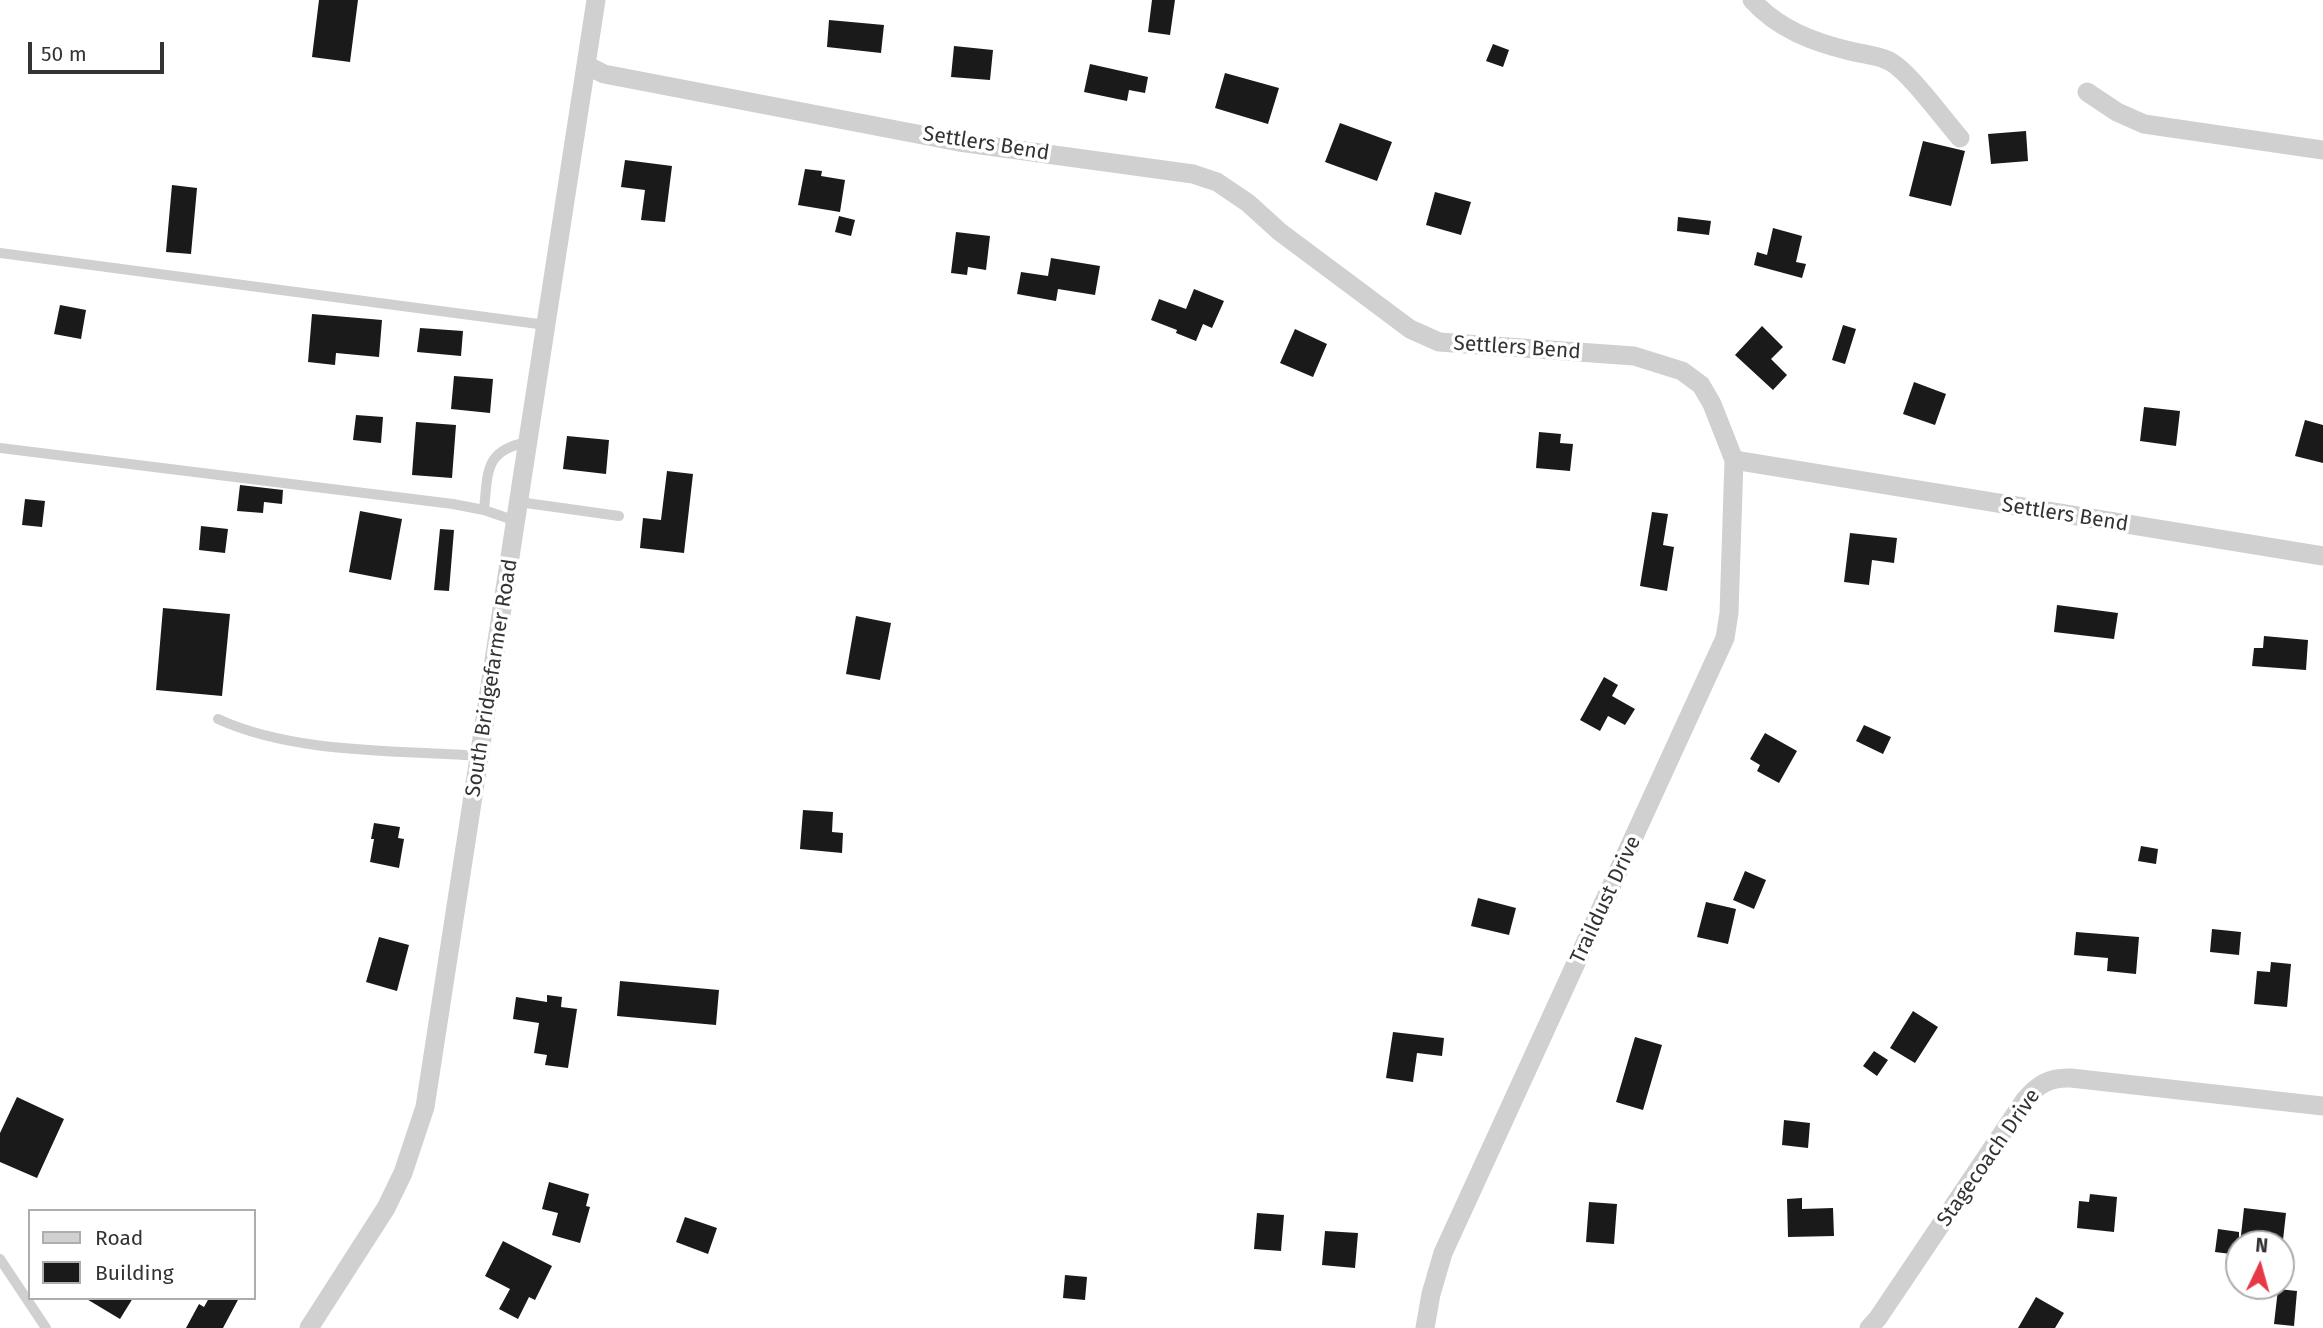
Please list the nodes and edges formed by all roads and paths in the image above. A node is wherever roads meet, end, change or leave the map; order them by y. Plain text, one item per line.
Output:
1 (596, 0) edge
2 (1752, 0) edge
3 (586, 65) junction
4 (2087, 92) dead end
5 (1960, 138) dead end
6 (2323, 150) edge
7 (0, 253) edge
8 (546, 325) junction
9 (528, 442) junction
10 (0, 448) edge
11 (1734, 460) junction
12 (484, 510) junction
13 (518, 512) junction
14 (619, 516) dead end
15 (2323, 556) edge
16 (218, 719) dead end
17 (480, 756) junction
18 (2323, 1106) edge
19 (0, 1259) edge
20 (46, 1328) edge
21 (309, 1328) edge
22 (1425, 1328) edge
23 (1869, 1328) edge

1 - 3 street, South Bridgefarmer Road
2 - 5 street
3 - 8 street, South Bridgefarmer Road
3 - 11 street, Settlers Bend
4 - 6 street
7 - 8 lane
8 - 9 street, South Bridgefarmer Road
9 - 12 lane
9 - 13 street, South Bridgefarmer Road
10 - 12 lane
11 - 15 street, Settlers Bend
11 - 22 street, Traildust Drive
12 - 13 lane
13 - 14 lane
13 - 17 street, South Bridgefarmer Road
16 - 17 lane
17 - 21 street, South Bridgefarmer Road
18 - 23 street, Stagecoach Drive
19 - 20 lane

